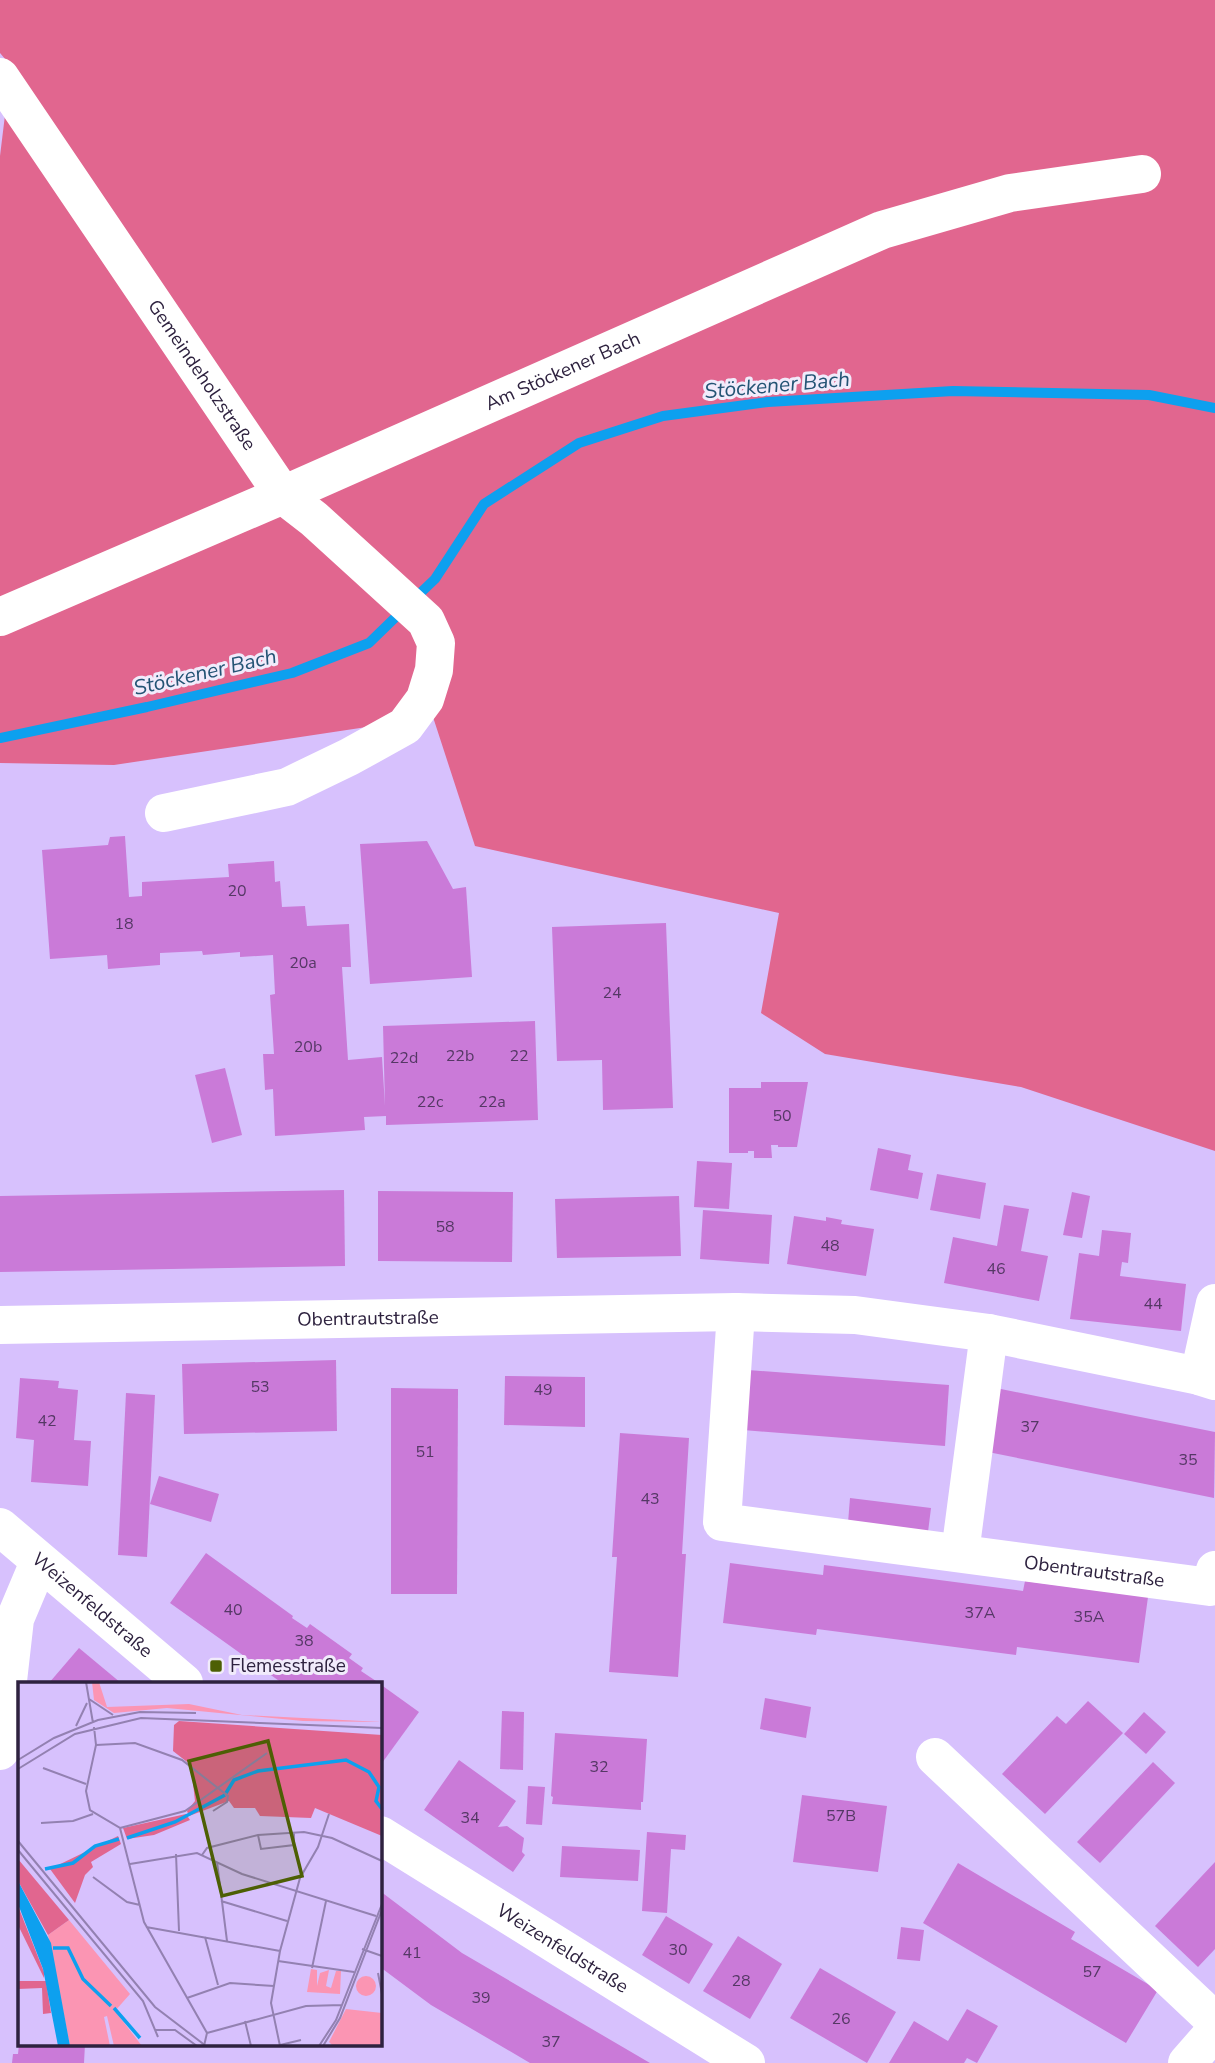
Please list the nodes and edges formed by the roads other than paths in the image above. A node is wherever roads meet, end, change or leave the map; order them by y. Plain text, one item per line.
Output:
1 (1, 91) edge
2 (1142, 174) dead end
3 (282, 495) junction
4 (0, 617) edge
5 (164, 813) dead end
6 (1215, 1303) edge
7 (736, 1312) junction
8 (0, 1325) edge
9 (989, 1333) junction
10 (1207, 1378) edge
11 (0, 1527) edge
12 (960, 1553) junction
13 (39, 1562) junction
14 (1215, 1570) edge
15 (183, 1682) edge
16 (0, 1751) edge
17 (935, 1757) dead end
18 (382, 1836) edge
19 (1215, 2021) edge
20 (1215, 2031) edge
21 (747, 2063) edge
22 (1187, 2063) edge

1 - 3 street, Gemeindeholzstraße
2 - 3 street, Am Stöckener Bach
3 - 4 street, Am Stöckener Bach
3 - 5 street, Gemeindeholzstraße
6 - 10 street
7 - 8 street, Obentrautstraße
7 - 9 street, Obentrautstraße
7 - 12 street, Obentrautstraße
9 - 10 street, Obentrautstraße
9 - 12 street
11 - 13 street, Weizenfeldstraße
12 - 14 street, Obentrautstraße
13 - 15 street, Weizenfeldstraße
13 - 16 street
17 - 19 street
18 - 21 street, Weizenfeldstraße
20 - 22 street

